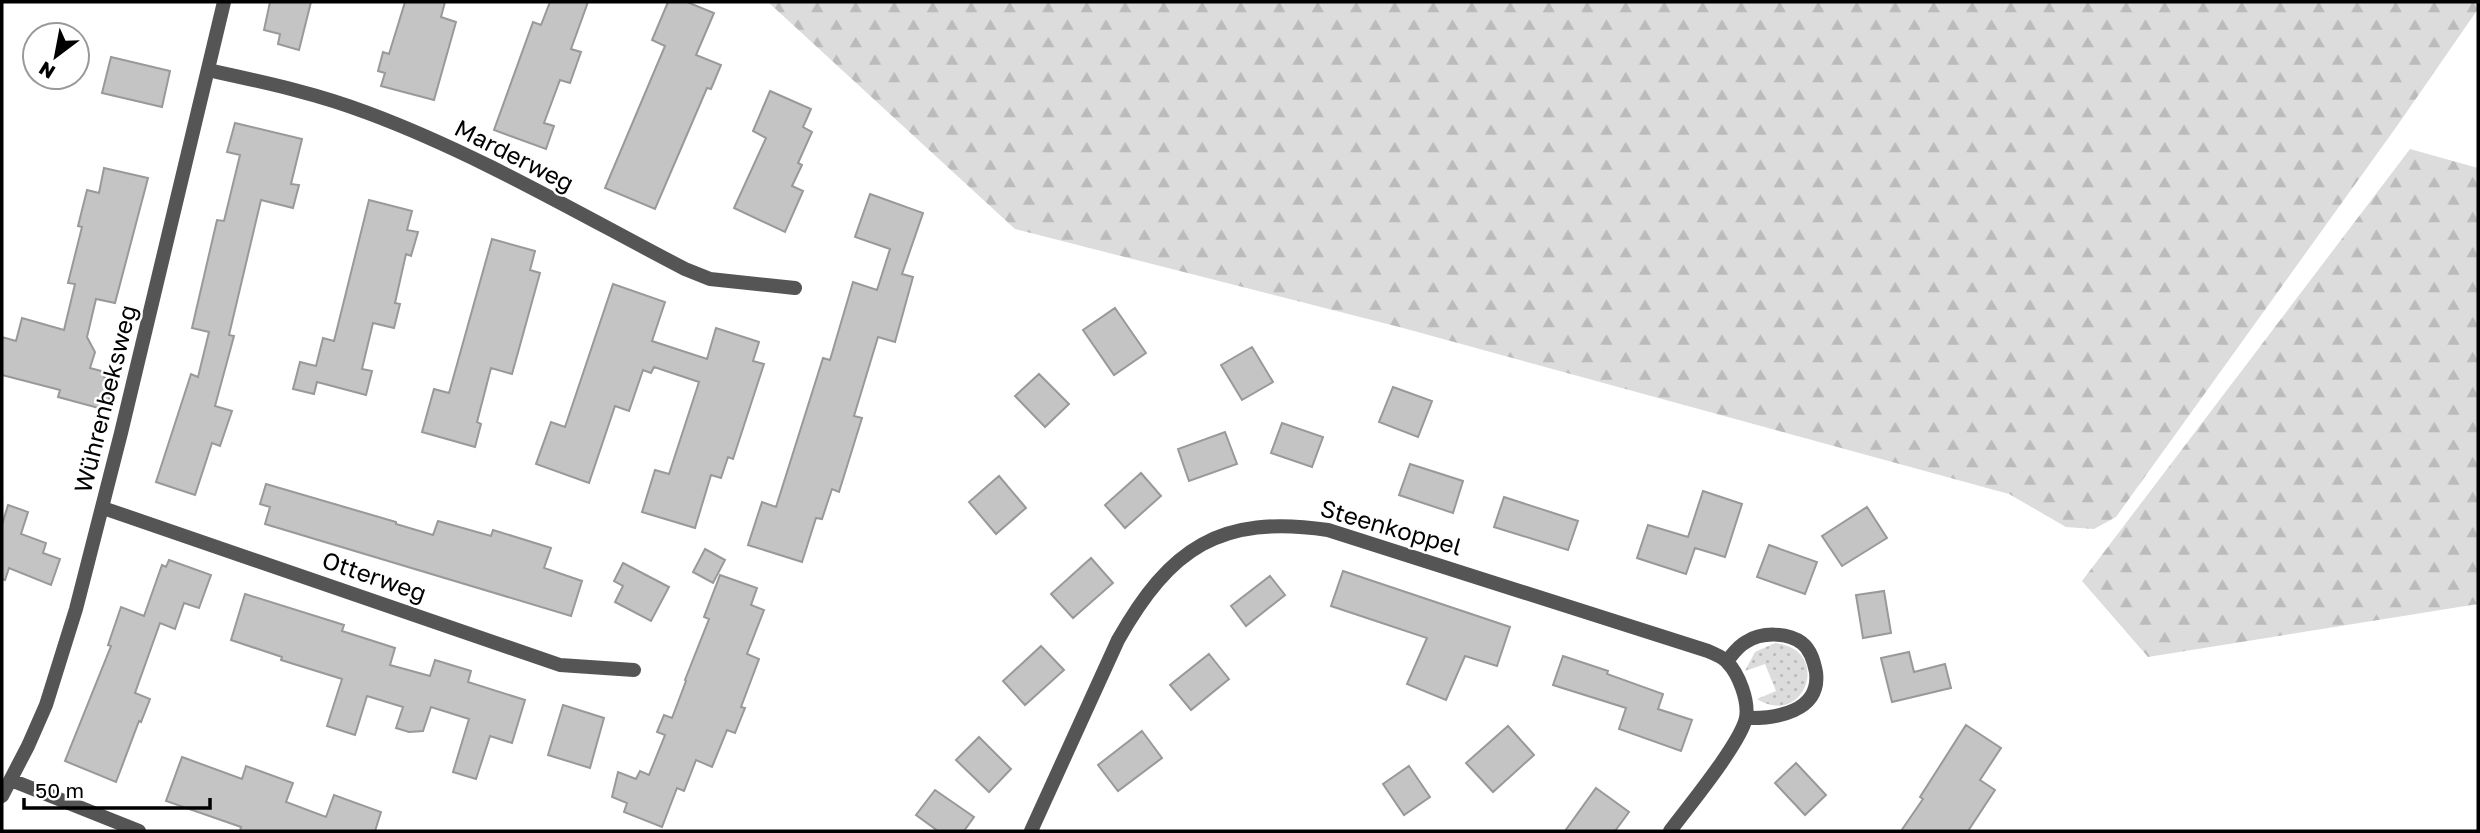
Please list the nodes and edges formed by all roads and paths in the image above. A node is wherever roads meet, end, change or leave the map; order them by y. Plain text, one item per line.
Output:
1 (224, 2) edge
2 (208, 70) junction
3 (794, 288) dead end
4 (103, 508) junction
5 (1727, 661) junction
6 (634, 670) dead end
7 (1745, 718) junction
8 (11, 780) junction
9 (2, 796) edge
10 (139, 831) edge
11 (1031, 831) edge
12 (1670, 831) edge

1 - 2 street, Wührenbeksweg
2 - 3 street, Marderweg
2 - 4 street, Wührenbeksweg
4 - 6 street, Otterweg
4 - 8 street, Wührenbeksweg
5 - 7 street
5 - 7 street
5 - 11 street, Steenkoppel
7 - 12 street
8 - 9 street, Wührenbeksweg
8 - 10 street

